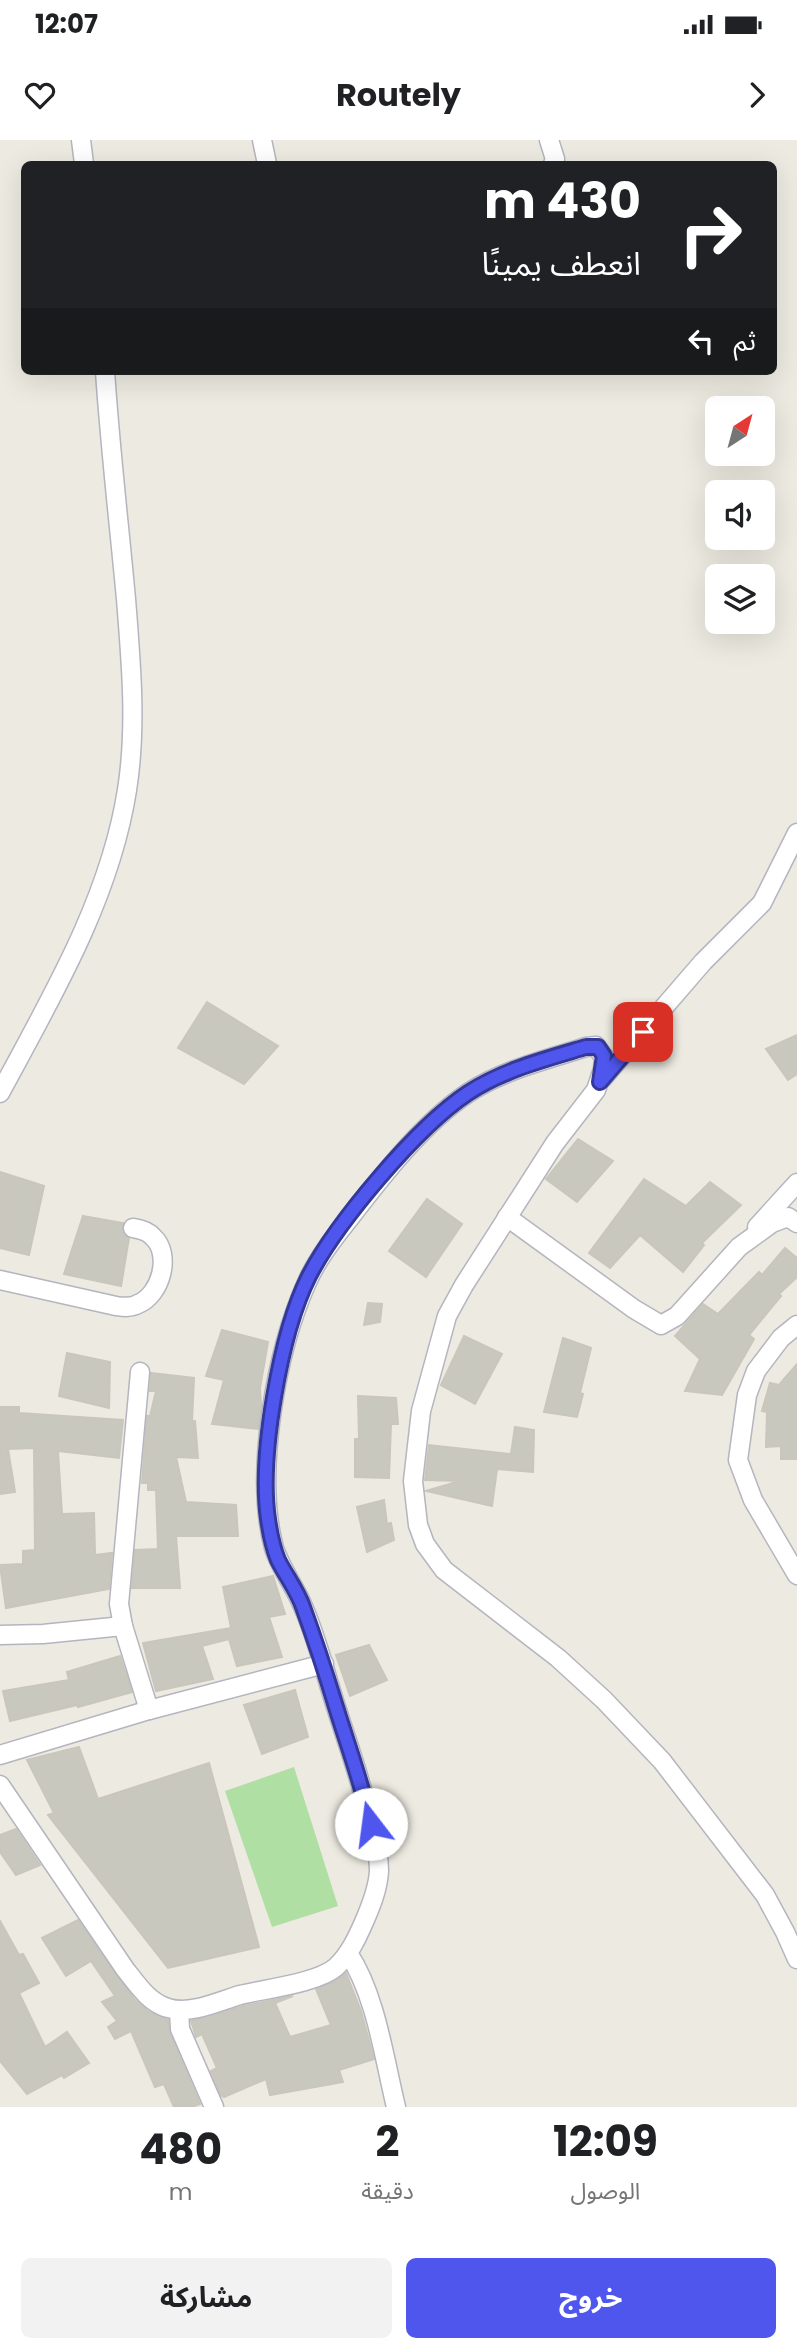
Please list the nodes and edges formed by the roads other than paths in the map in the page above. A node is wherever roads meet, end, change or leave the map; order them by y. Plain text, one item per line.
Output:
1 (80, 140) edge
2 (262, 140) edge
3 (550, 140) edge
4 (84, 161) edge
5 (266, 161) edge
6 (554, 161) edge
7 (105, 375) edge
8 (797, 833) edge
9 (600, 1082) junction
10 (0, 1093) edge
11 (797, 1183) edge
12 (508, 1217) junction
13 (797, 1223) edge
14 (133, 1228) dead end
15 (739, 1247) junction
16 (0, 1280) edge
17 (797, 1325) edge
18 (140, 1372) dead end
19 (797, 1575) edge
20 (123, 1626) junction
21 (0, 1635) edge
22 (324, 1664) junction
23 (149, 1710) junction
24 (0, 1755) edge
25 (0, 1786) edge
26 (348, 1953) junction
27 (797, 1959) edge
28 (179, 2010) junction
29 (214, 2107) edge
30 (396, 2107) edge

1 - 4 street
2 - 5 street
3 - 6 street
7 - 10 street
8 - 9 street
9 - 12 street
9 - 22 street
11 - 15 street
12 - 15 street
12 - 27 street
13 - 15 street
14 - 16 street
17 - 19 street
18 - 20 street
20 - 21 street
20 - 23 street
22 - 23 street
22 - 26 street
23 - 24 street
25 - 28 street
26 - 28 street
26 - 30 street
28 - 29 street

